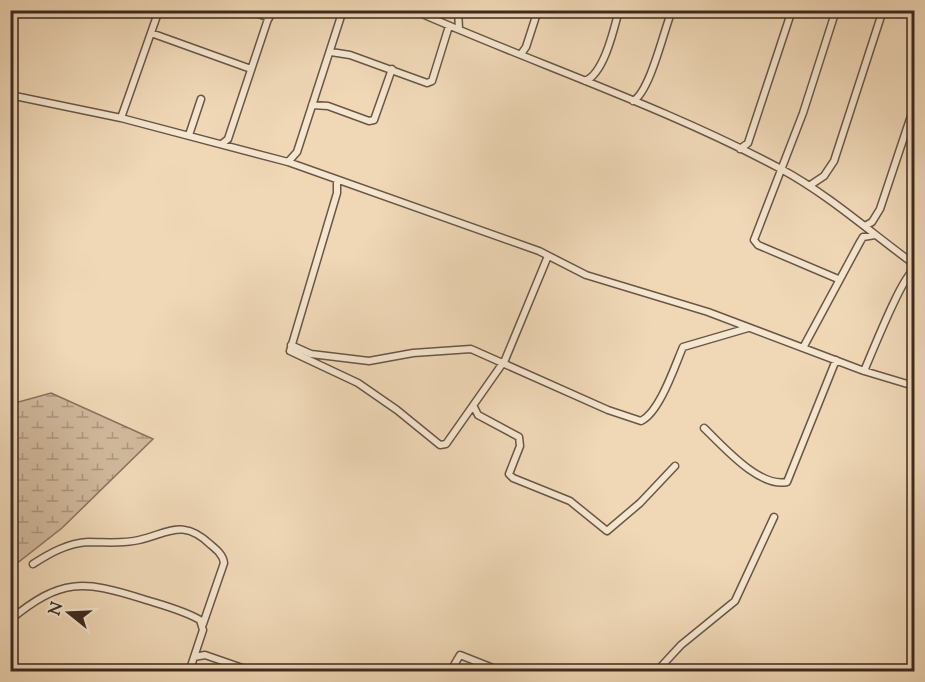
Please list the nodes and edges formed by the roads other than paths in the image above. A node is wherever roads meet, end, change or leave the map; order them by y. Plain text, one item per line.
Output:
1 (159, 10) edge
2 (249, 10) edge
3 (271, 10) edge
4 (343, 10) edge
5 (413, 10) edge
6 (458, 10) edge
7 (538, 10) edge
8 (619, 10) edge
9 (672, 10) edge
10 (720, 10) edge
11 (730, 10) edge
12 (792, 10) edge
13 (836, 10) edge
14 (883, 10) edge
15 (269, 18) junction
16 (456, 20) junction
17 (449, 26) junction
18 (459, 29) junction
19 (151, 33) junction
20 (330, 52) junction
21 (524, 53) junction
22 (250, 69) junction
23 (392, 69) junction
24 (588, 81) junction
25 (10, 95) edge
26 (201, 99) dead end
27 (633, 101) junction
28 (312, 105) junction
29 (915, 107) edge
30 (121, 118) junction
31 (189, 135) junction
32 (225, 141) junction
33 (748, 143) junction
34 (740, 149) junction
35 (750, 154) junction
36 (291, 160) junction
37 (781, 169) junction
38 (337, 180) junction
39 (809, 186) junction
40 (864, 226) junction
41 (878, 236) junction
42 (863, 237) junction
43 (548, 256) junction
44 (912, 262) edge
45 (912, 271) edge
46 (838, 279) junction
47 (749, 327) junction
48 (291, 345) junction
49 (807, 348) junction
50 (836, 360) junction
51 (499, 365) junction
52 (864, 371) junction
53 (915, 386) edge
54 (474, 406) junction
55 (467, 415) junction
56 (478, 415) junction
57 (704, 428) dead end
58 (675, 466) dead end
59 (774, 517) dead end
60 (33, 564) dead end
61 (10, 620) edge
62 (203, 624) junction
63 (194, 657) junction
64 (189, 672) edge
65 (254, 672) edge
66 (450, 672) edge
67 (503, 672) edge
68 (656, 672) edge

1 - 19 street
2 - 15 street
3 - 15 street
4 - 20 street
5 - 17 street
6 - 16 street
7 - 21 street
8 - 24 street
9 - 27 street
10 - 11 street
12 - 33 street
13 - 37 street
14 - 39 street
15 - 22 street
16 - 17 street
16 - 18 street
17 - 18 street
17 - 23 street
18 - 21 street
19 - 22 street
19 - 30 street
20 - 23 street
20 - 28 street
21 - 24 street
22 - 32 street
23 - 28 street
24 - 27 street
25 - 30 street
26 - 31 street
27 - 34 street
28 - 36 street
29 - 40 street
30 - 31 street
31 - 32 street
32 - 36 street
33 - 34 street
33 - 35 street
34 - 35 street
35 - 37 street
36 - 38 street
37 - 39 street
37 - 46 street
38 - 43 street
38 - 48 street
39 - 40 street
40 - 41 street
40 - 42 street
41 - 42 street
41 - 44 street
42 - 46 street
43 - 47 street
43 - 51 street
44 - 45 street
45 - 52 street
46 - 49 street
47 - 49 street
47 - 51 street
48 - 51 street
48 - 55 street
49 - 50 street
50 - 52 street
50 - 57 street
51 - 54 street
52 - 53 street
54 - 55 street
54 - 56 street
55 - 56 street
56 - 58 street
59 - 68 street
60 - 62 street
61 - 62 street
62 - 63 street
63 - 64 street
63 - 65 street
66 - 67 street

